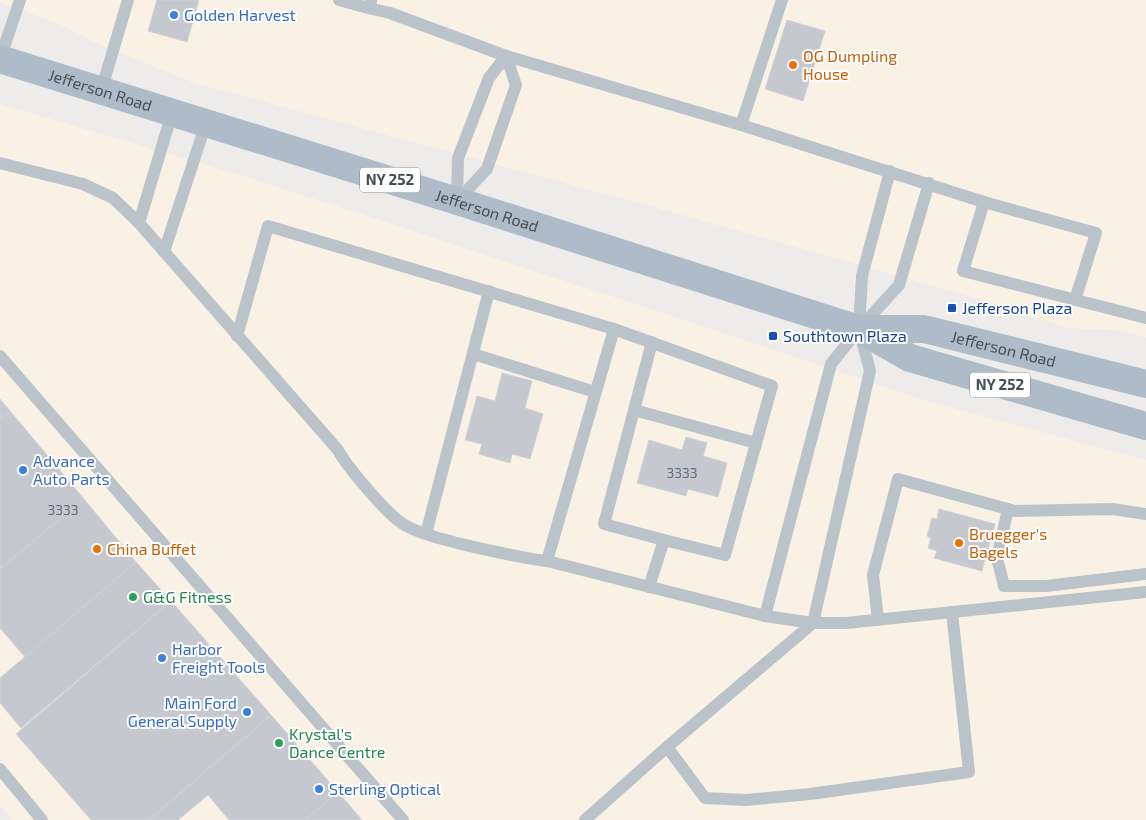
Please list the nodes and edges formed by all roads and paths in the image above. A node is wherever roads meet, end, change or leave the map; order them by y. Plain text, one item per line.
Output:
1 (20, 0) edge
2 (128, 0) edge
3 (339, 0) edge
4 (782, 0) edge
5 (370, 4) edge
6 (506, 56) junction
7 (0, 59) edge
8 (101, 91) junction
9 (172, 113) junction
10 (206, 123) junction
11 (742, 125) junction
12 (0, 163) edge
13 (890, 171) junction
14 (929, 183) junction
15 (457, 200) junction
16 (984, 202) junction
17 (139, 223) junction
18 (164, 252) junction
19 (489, 292) junction
20 (1075, 300) junction
21 (1146, 318) edge
22 (614, 328) junction
23 (859, 329) junction
24 (237, 336) junction
25 (652, 342) junction
26 (473, 354) junction
27 (0, 356) edge
28 (1146, 384) edge
29 (595, 392) junction
30 (634, 410) junction
31 (1146, 426) edge
32 (756, 443) junction
33 (1008, 509) junction
34 (1146, 514) edge
35 (426, 534) junction
36 (664, 540) junction
37 (547, 561) junction
38 (1146, 574) edge
39 (649, 587) junction
40 (1146, 592) edge
41 (952, 612) junction
42 (766, 616) junction
43 (878, 620) junction
44 (813, 622) junction
45 (667, 747) junction
46 (0, 769) edge
47 (42, 820) edge
48 (403, 820) edge
49 (585, 820) edge

1 - 7 lane
2 - 8 lane
3 - 5 lane
4 - 11 lane
5 - 6 lane
6 - 11 lane
6 - 15 lane
6 - 15 lane
7 - 8 main road, Jefferson Road / NY 252
8 - 9 main road, Jefferson Road / NY 252
9 - 10 main road, Jefferson Road / NY 252
9 - 17 lane
10 - 15 main road, Jefferson Road / NY 252
10 - 18 lane
11 - 13 lane
12 - 17 lane
13 - 14 lane
13 - 23 lane
14 - 16 lane
14 - 23 lane
15 - 23 main road, Jefferson Road / NY 252
16 - 20 lane
16 - 20 lane
17 - 18 lane
18 - 24 lane
19 - 22 lane
19 - 24 lane
19 - 26 lane
20 - 21 lane
22 - 25 lane
22 - 29 lane
23 - 28 main road, Jefferson Road / NY 252
23 - 31 main road, Jefferson Road / NY 252
23 - 42 lane
23 - 44 lane
24 - 35 lane
25 - 30 lane
25 - 32 lane
26 - 29 lane
26 - 35 lane
27 - 48 lane
29 - 37 lane
30 - 32 lane
30 - 36 lane
32 - 36 lane
33 - 34 lane
33 - 38 lane
33 - 43 lane
35 - 37 lane
36 - 39 lane
37 - 39 lane
39 - 42 lane
40 - 41 lane
41 - 43 lane
41 - 45 lane
42 - 44 lane
43 - 44 lane
44 - 45 lane
45 - 49 lane
46 - 47 lane

